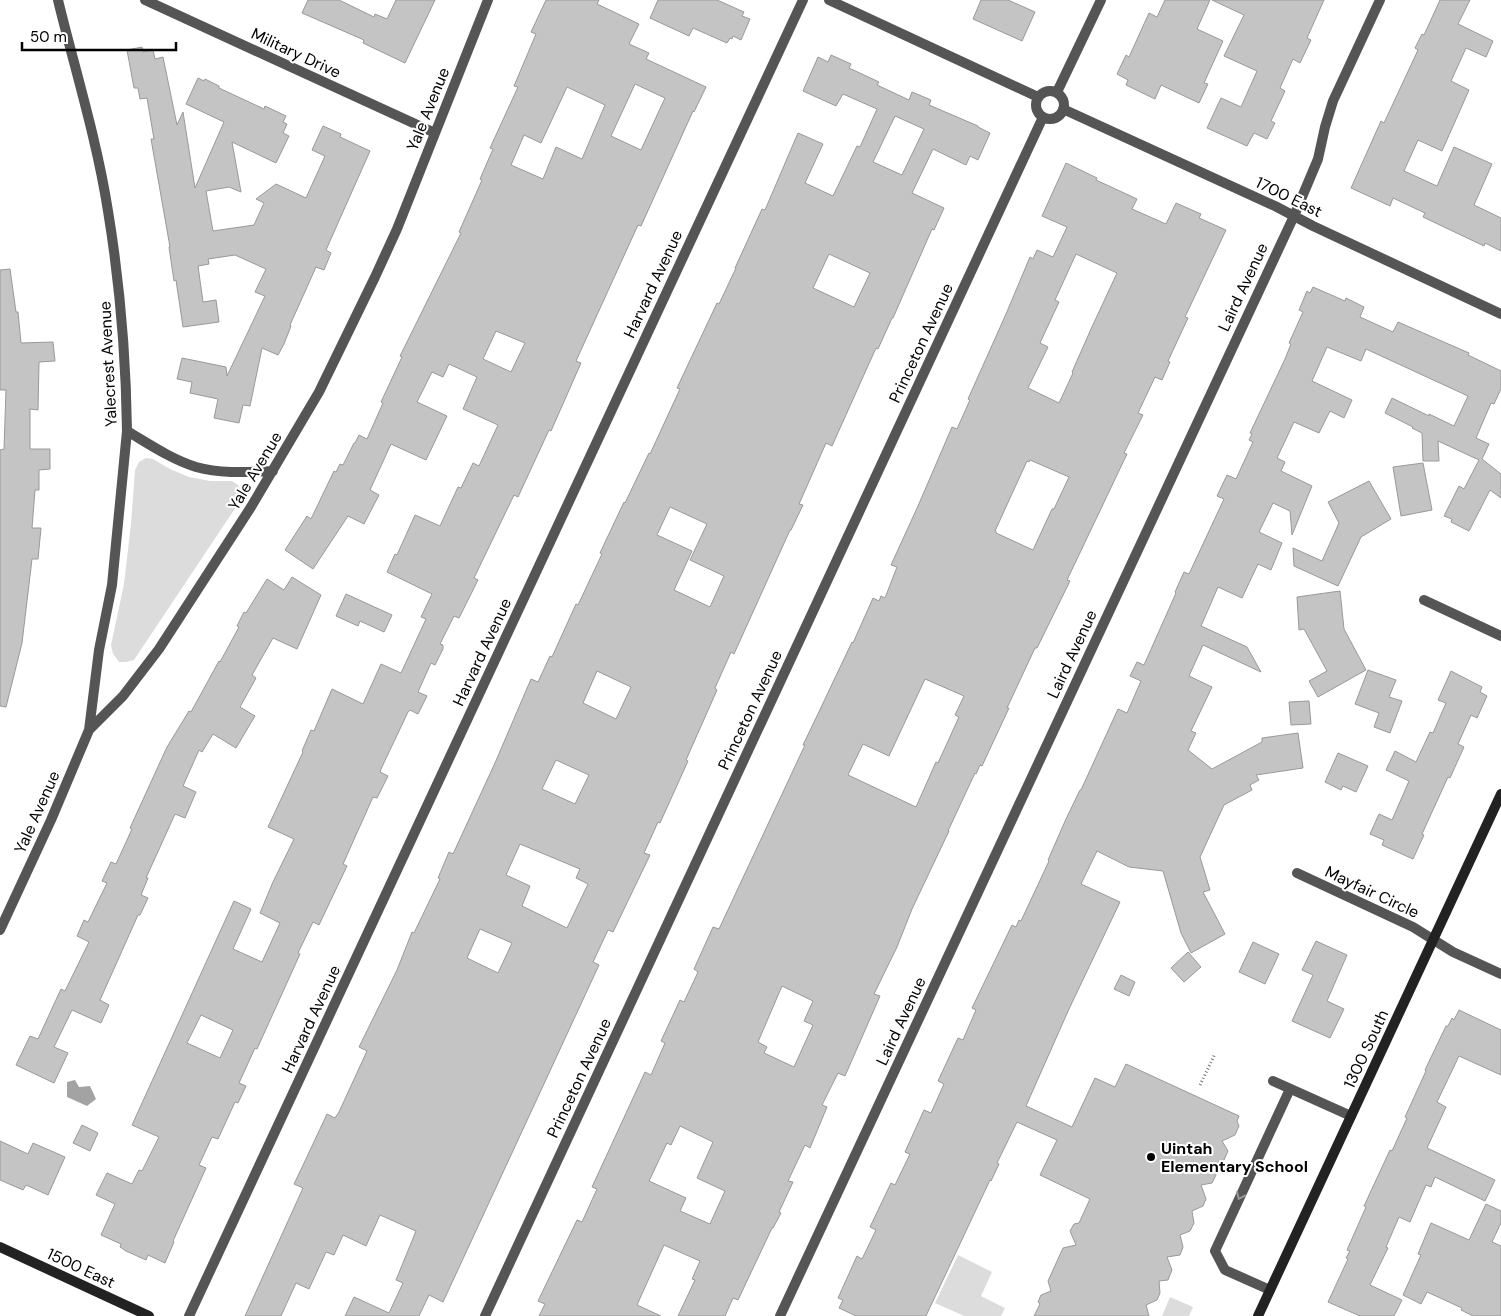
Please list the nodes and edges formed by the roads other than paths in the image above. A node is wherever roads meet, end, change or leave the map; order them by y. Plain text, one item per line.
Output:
1 (58, 0) edge
2 (145, 0) edge
3 (488, 0) edge
4 (802, 0) edge
5 (830, 0) edge
6 (1101, 0) edge
7 (1380, 0) edge
8 (1057, 92) junction
9 (1038, 97) junction
10 (1063, 109) junction
11 (1043, 117) junction
12 (435, 133) junction
13 (1294, 216) junction
14 (1501, 314) edge
15 (127, 432) junction
16 (273, 471) junction
17 (1424, 600) dead end
18 (1501, 636) edge
19 (89, 730) junction
20 (1501, 794) edge
21 (1297, 873) dead end
22 (0, 930) edge
23 (1433, 940) junction
24 (1501, 974) edge
25 (1273, 1081) dead end
26 (1290, 1089) junction
27 (1351, 1116) junction
28 (0, 1247) edge
29 (1270, 1290) junction
30 (149, 1316) edge
31 (189, 1316) edge
32 (485, 1316) edge
33 (780, 1316) edge
34 (1258, 1316) edge

1 - 15 street, Yalecrest Avenue
2 - 12 street, Military Drive
3 - 12 street, Yale Avenue
4 - 31 street, Harvard Avenue
5 - 9 street
6 - 8 street
7 - 13 street, Laird Avenue
8 - 9 street
8 - 10 street
9 - 11 street
10 - 11 street
10 - 13 street, 1700 East
11 - 32 street, Princeton Avenue
12 - 16 street, Yale Avenue
13 - 14 street, 1700 East
13 - 33 street, Laird Avenue
15 - 16 street
15 - 19 street, Yalecrest Avenue
16 - 19 street, Yale Avenue
17 - 18 street
19 - 22 street, Yale Avenue
20 - 23 street, 1300 South
21 - 23 street, Mayfair Circle
23 - 24 street, Mayfair Circle
23 - 27 street, 1300 South
25 - 26 street
26 - 27 street
26 -> 29 street
27 - 29 street, 1300 South
28 - 30 street, 1500 East
29 - 34 street, 1300 South

